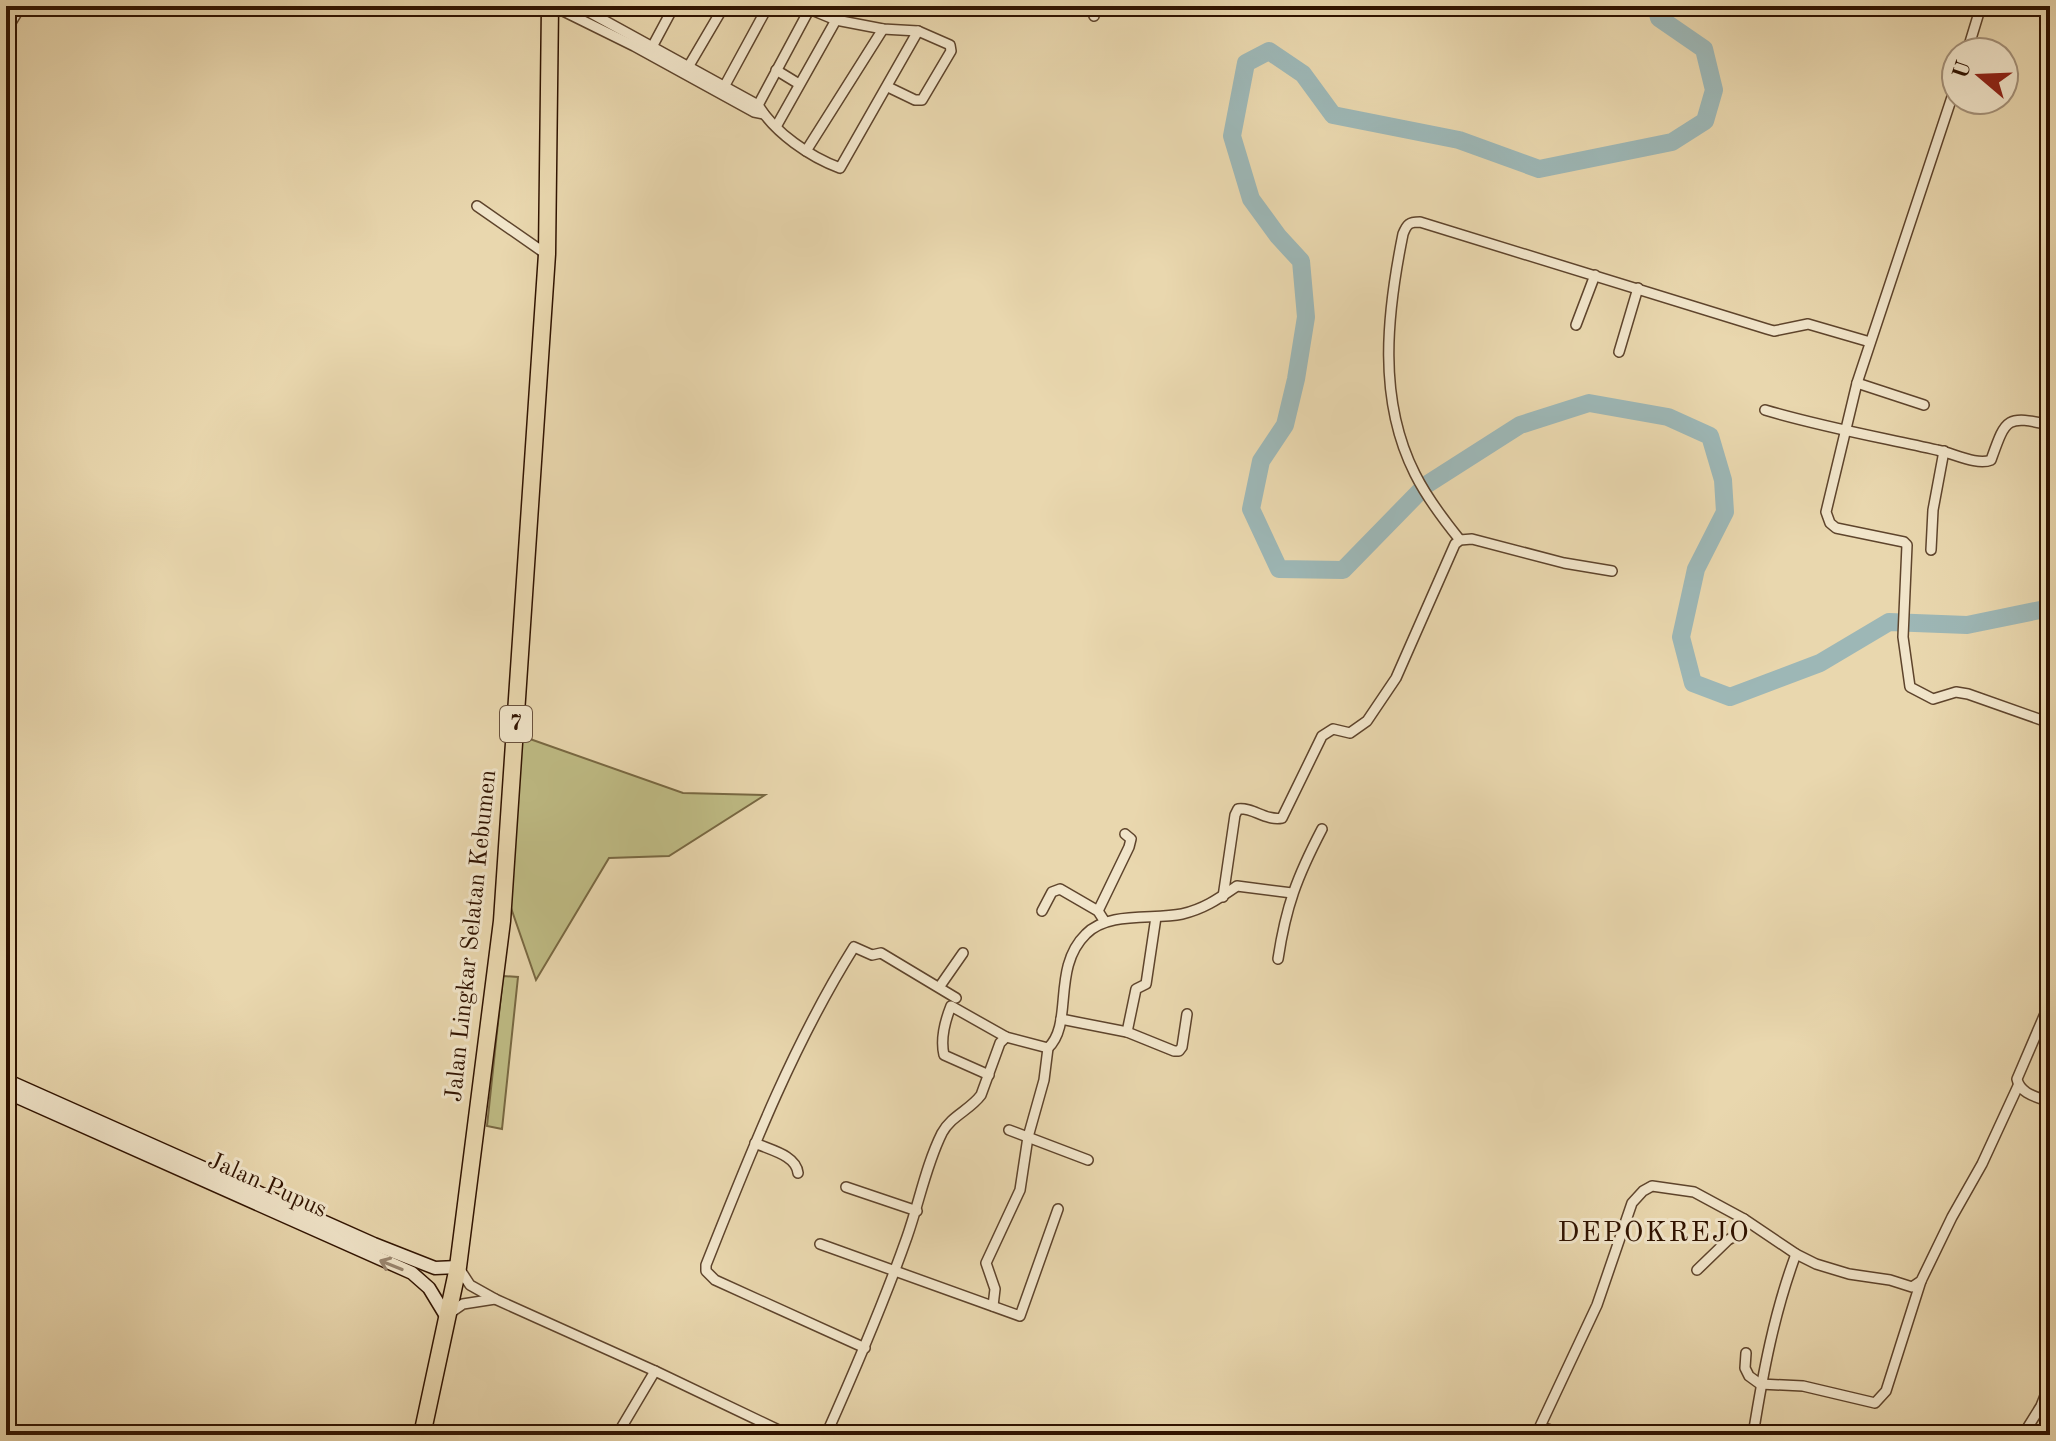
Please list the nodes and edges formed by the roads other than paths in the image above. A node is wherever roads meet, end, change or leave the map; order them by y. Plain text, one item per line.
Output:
1 (21, 6) edge
2 (552, 6) edge
3 (578, 6) edge
4 (674, 6) edge
5 (724, 6) edge
6 (768, 6) edge
7 (1981, 6) edge
8 (806, 8) edge
9 (836, 20) junction
10 (883, 29) junction
11 (6, 31) edge
12 (615, 31) junction
13 (918, 31) junction
14 (1972, 36) edge
15 (651, 50) junction
16 (687, 69) junction
17 (776, 70) junction
18 (799, 84) junction
19 (888, 87) junction
20 (723, 89) junction
21 (759, 111) junction
22 (1946, 116) edge
23 (777, 125) junction
24 (806, 151) junction
25 (477, 206) dead end
26 (547, 254) junction
27 (1595, 275) junction
28 (1638, 288) junction
29 (1576, 325) dead end
30 (1870, 342) junction
31 (1619, 352) dead end
32 (1857, 383) junction
33 (1924, 405) dead end
34 (1765, 410) dead end
35 (2050, 425) edge
36 (1845, 431) junction
37 (1944, 451) junction
38 (1460, 540) junction
39 (1931, 550) dead end
40 (1612, 571) dead end
41 (2050, 723) edge
42 (1322, 829) dead end
43 (1125, 834) dead end
44 (1292, 893) junction
45 (1223, 897) junction
46 (1042, 911) dead end
47 (1098, 911) junction
48 (1156, 917) junction
49 (1105, 922) junction
50 (963, 953) dead end
51 (1278, 959) dead end
52 (940, 986) junction
53 (956, 1000) junction
54 (2050, 1002) edge
55 (1187, 1014) dead end
56 (1061, 1019) junction
57 (1127, 1032) junction
58 (1006, 1037) junction
59 (1048, 1048) junction
60 (989, 1075) junction
61 (6, 1080) edge
62 (2018, 1086) junction
63 (6, 1092) edge
64 (2050, 1102) edge
65 (1009, 1130) dead end
66 (1028, 1137) junction
67 (755, 1143) junction
68 (1088, 1160) dead end
69 (798, 1173) dead end
70 (846, 1187) dead end
71 (1058, 1209) dead end
72 (917, 1211) junction
73 (1744, 1219) junction
74 (820, 1244) dead end
75 (1796, 1254) junction
76 (458, 1267) junction
77 (896, 1270) junction
78 (1697, 1270) dead end
79 (1921, 1281) junction
80 (495, 1299) junction
81 (993, 1306) junction
82 (446, 1316) junction
83 (865, 1348) junction
84 (1746, 1353) dead end
85 (655, 1371) junction
86 (2050, 1383) edge
87 (1760, 1384) junction
88 (1537, 1434) edge
89 (422, 1435) edge
90 (617, 1435) edge
91 (789, 1435) edge
92 (826, 1435) edge
93 (1564, 1435) edge
94 (1753, 1435) edge
95 (2023, 1435) edge

1 - 11 street
2 - 12 street
2 - 26 highway, Jalan Lingkar Selatan Kebumen / 7
3 - 12 street
4 - 15 street
5 - 16 street
6 - 20 street
7 - 14 street
8 - 9 street
8 - 17 street
9 - 10 street
9 - 18 street
10 - 13 street
10 - 24 street
12 - 15 street
13 - 19 street
13 - 19 street
15 - 16 street
16 - 20 street
17 - 18 street
17 - 21 street
18 - 23 street
19 - 24 street
20 - 21 street
21 - 23 street
22 - 30 street
23 - 24 street
25 - 26 street
26 - 76 highway, Jalan Lingkar Selatan Kebumen / 7
27 - 28 street
27 - 29 street
27 - 38 street
28 - 30 street
28 - 31 street
30 - 32 street
32 - 33 street
32 - 36 street
34 - 36 street
35 - 37 street
36 - 37 street
36 - 41 street
37 - 39 street
38 - 40 street
38 - 45 street
42 - 44 street
43 - 47 street
44 - 45 street
44 - 51 street
45 - 48 street
46 - 47 street
47 - 49 street
48 - 49 street
48 - 57 street
49 - 56 street
50 - 52 street
52 - 53 street
52 - 67 street
53 - 58 street
53 - 60 street
54 - 62 street
55 - 57 street
56 - 57 street
56 - 59 street
58 - 59 street
58 - 60 street
59 - 66 street
60 - 72 street
61 - 76 street, Jalan Pupus
62 - 64 street
62 - 79 street
82 -> 63 street, Jalan Pupus
65 - 66 street
66 - 68 street
66 - 81 street
67 - 69 street
67 - 83 street
70 - 72 street
71 - 81 street
72 - 77 street
73 - 75 street
73 - 78 street
73 - 88 street
74 - 77 street
75 - 79 street
75 - 87 street
76 - 80 street
76 - 82 highway, Jalan Lingkar Selatan Kebumen / 7
77 - 81 street
77 - 83 street
79 - 87 street
80 - 82 street
80 - 85 street
82 - 89 highway, Jalan Lingkar Selatan Kebumen / 7
83 - 92 street
84 - 87 street
85 - 90 street
85 - 91 street
86 - 95 street
87 - 94 street
88 - 93 street

